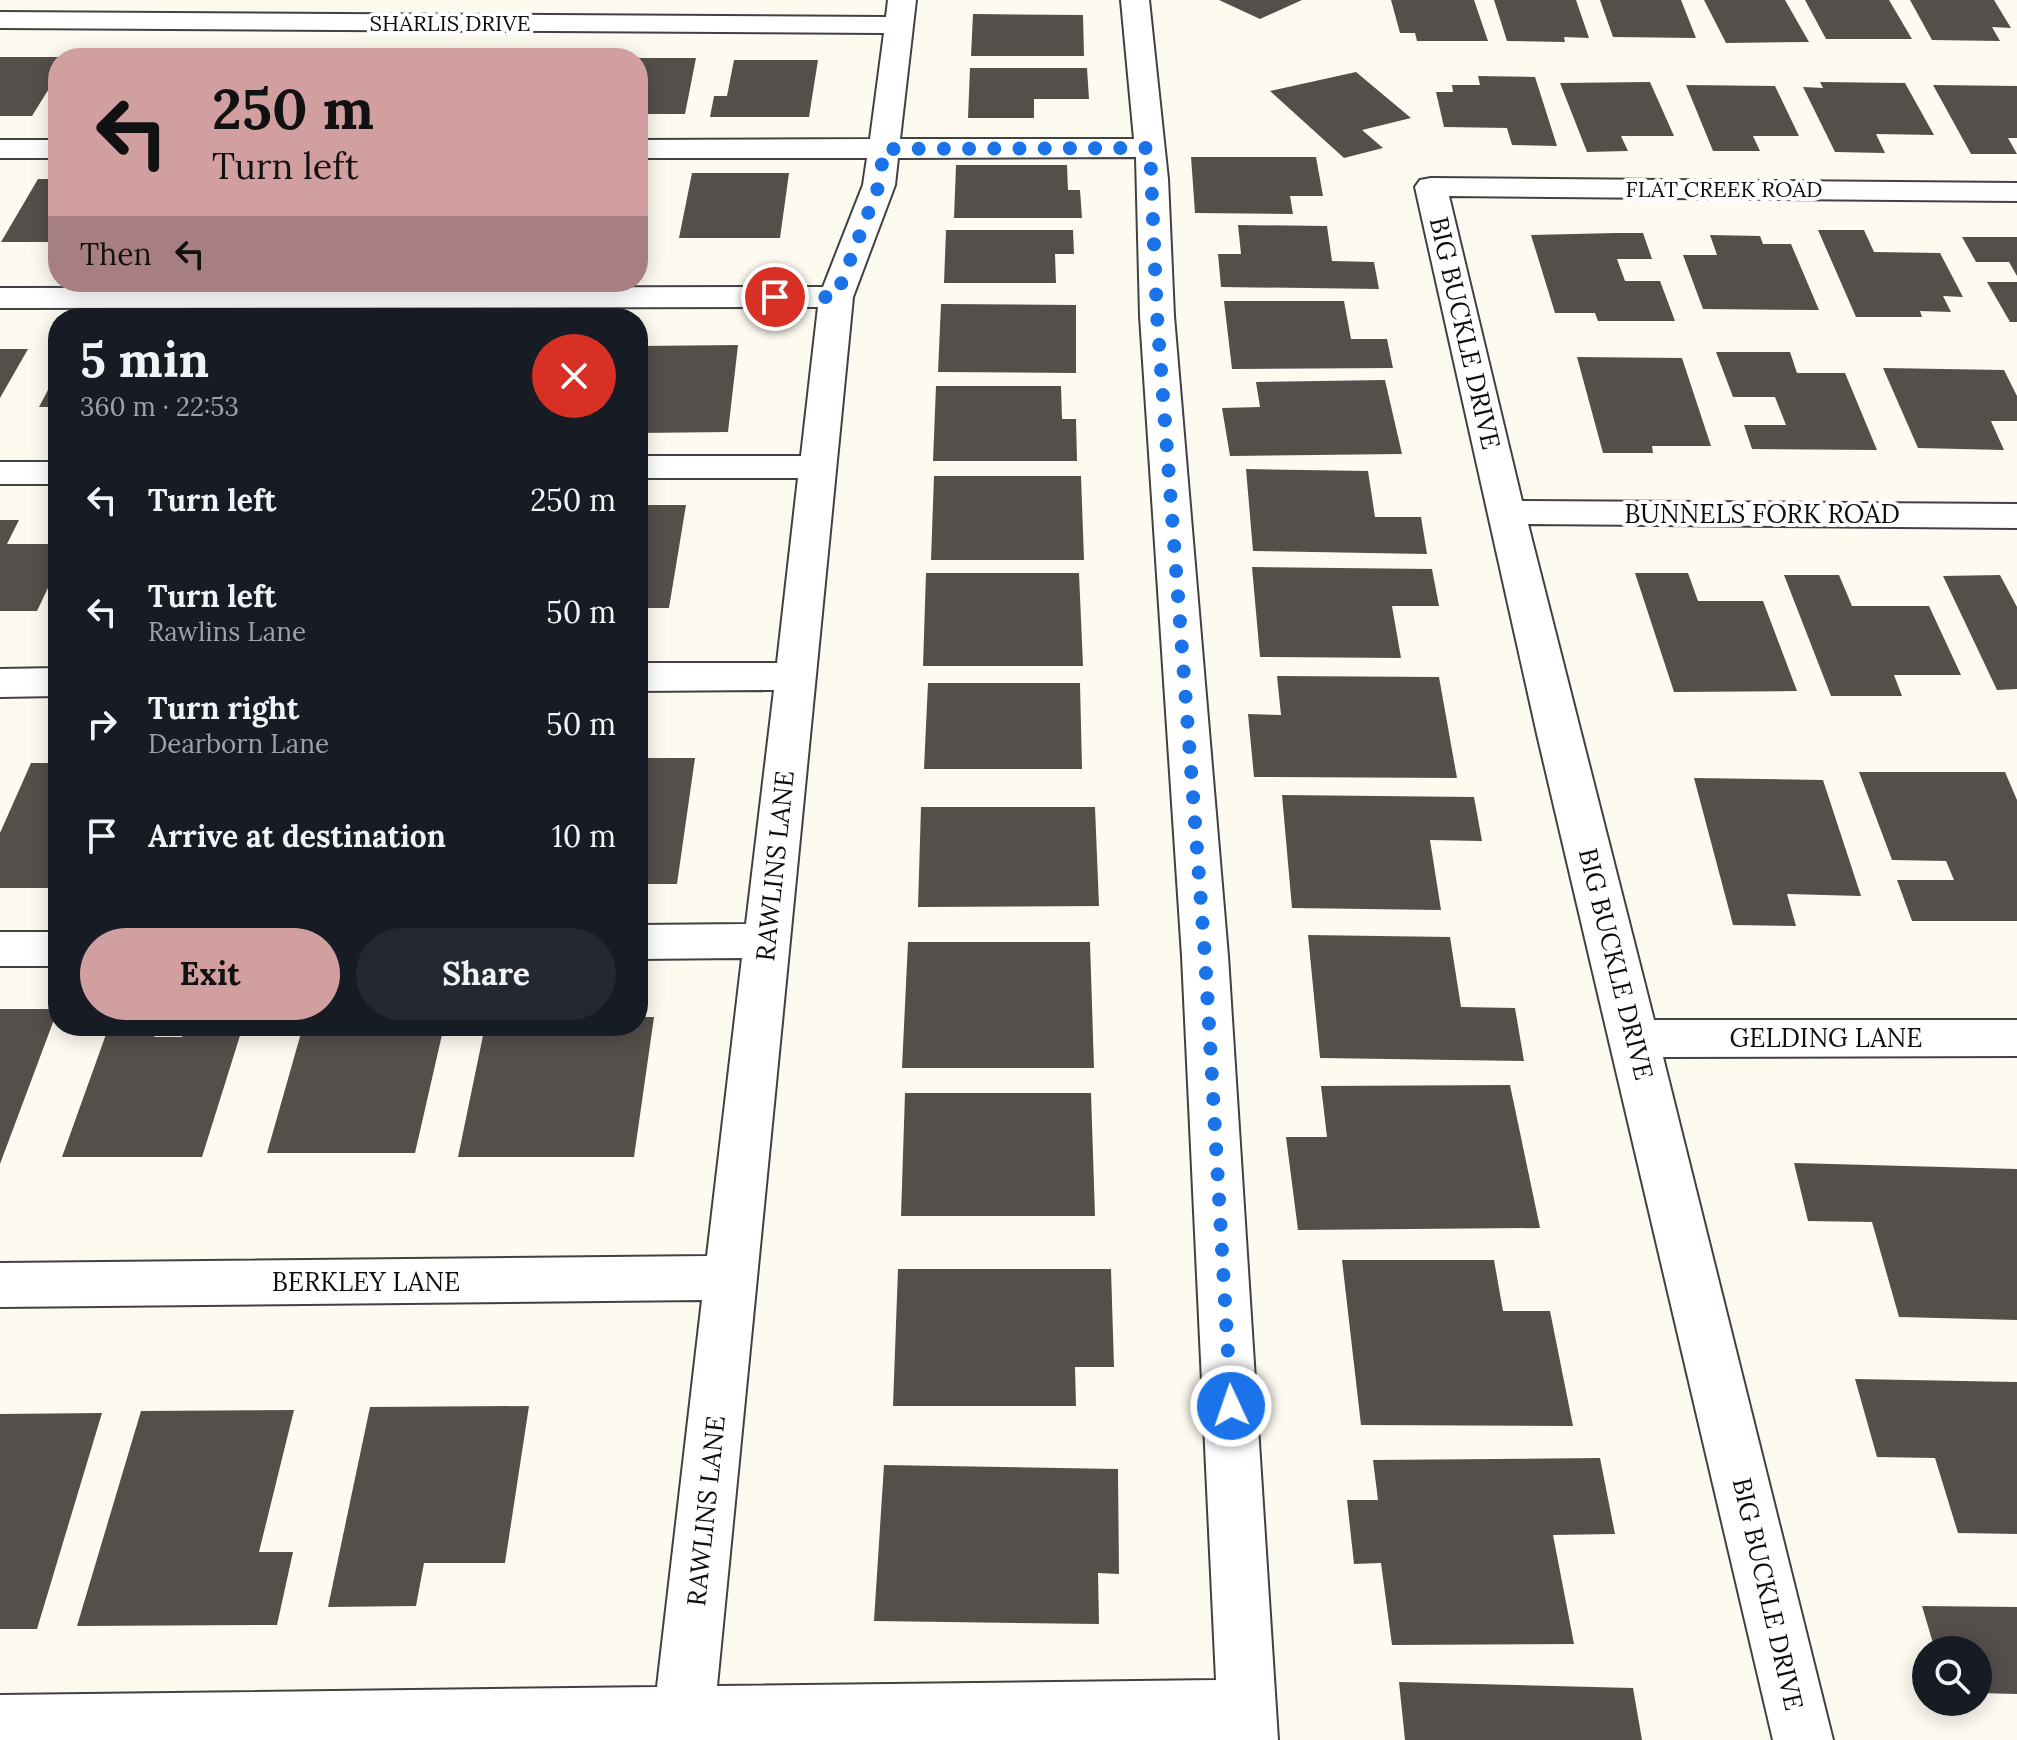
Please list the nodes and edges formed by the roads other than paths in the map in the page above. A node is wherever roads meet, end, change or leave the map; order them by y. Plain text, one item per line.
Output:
1 (1135, 0) edge
2 (169, 11) edge
3 (418, 11) edge
4 (653, 12) edge
5 (901, 12) edge
6 (0, 20) edge
7 (1150, 148) junction
8 (0, 149) edge
9 (48, 149) edge
10 (648, 149) edge
11 (884, 149) junction
12 (1431, 187) joint
13 (2017, 192) edge
14 (836, 297) junction
15 (0, 298) edge
16 (648, 467) edge
17 (819, 467) junction
18 (0, 473) edge
19 (48, 473) edge
20 (1508, 512) junction
21 (2017, 516) edge
22 (796, 676) junction
23 (648, 677) edge
24 (48, 682) edge
25 (0, 683) edge
26 (767, 941) junction
27 (648, 942) edge
28 (0, 949) edge
29 (48, 949) edge
30 (2017, 1038) edge
31 (1635, 1039) junction
32 (731, 1278) junction
33 (0, 1285) edge
34 (0, 1725) edge
35 (1248, 1725) edge
36 (683, 1728) edge
37 (1803, 1740) edge

1 - 7 street
2 - 3 street, SHARLIS DRIVE
2 - 6 street, SHARLIS DRIVE
3 - 4 street, SHARLIS DRIVE
4 - 5 street, SHARLIS DRIVE
5 - 11 street, RAWLINS LANE
7 - 11 street
7 - 35 street
8 - 9 street
10 - 11 street
11 - 14 street, RAWLINS LANE
12 - 13 street, FLAT CREEK ROAD
12 - 20 street, BIG BUCKLE DRIVE
14 - 15 street
14 - 17 street, RAWLINS LANE
16 - 17 street
17 - 22 street, RAWLINS LANE
18 - 19 street
20 - 21 street, BUNNELS FORK ROAD
20 - 31 street, BIG BUCKLE DRIVE
22 - 23 street
22 - 26 street, RAWLINS LANE
24 - 25 street
26 - 27 street
26 - 32 street, RAWLINS LANE
28 - 29 street
30 - 31 street, GELDING LANE
31 - 37 street, BIG BUCKLE DRIVE
32 - 33 street, BERKLEY LANE
32 - 36 street, RAWLINS LANE
34 - 36 street
35 - 36 street

